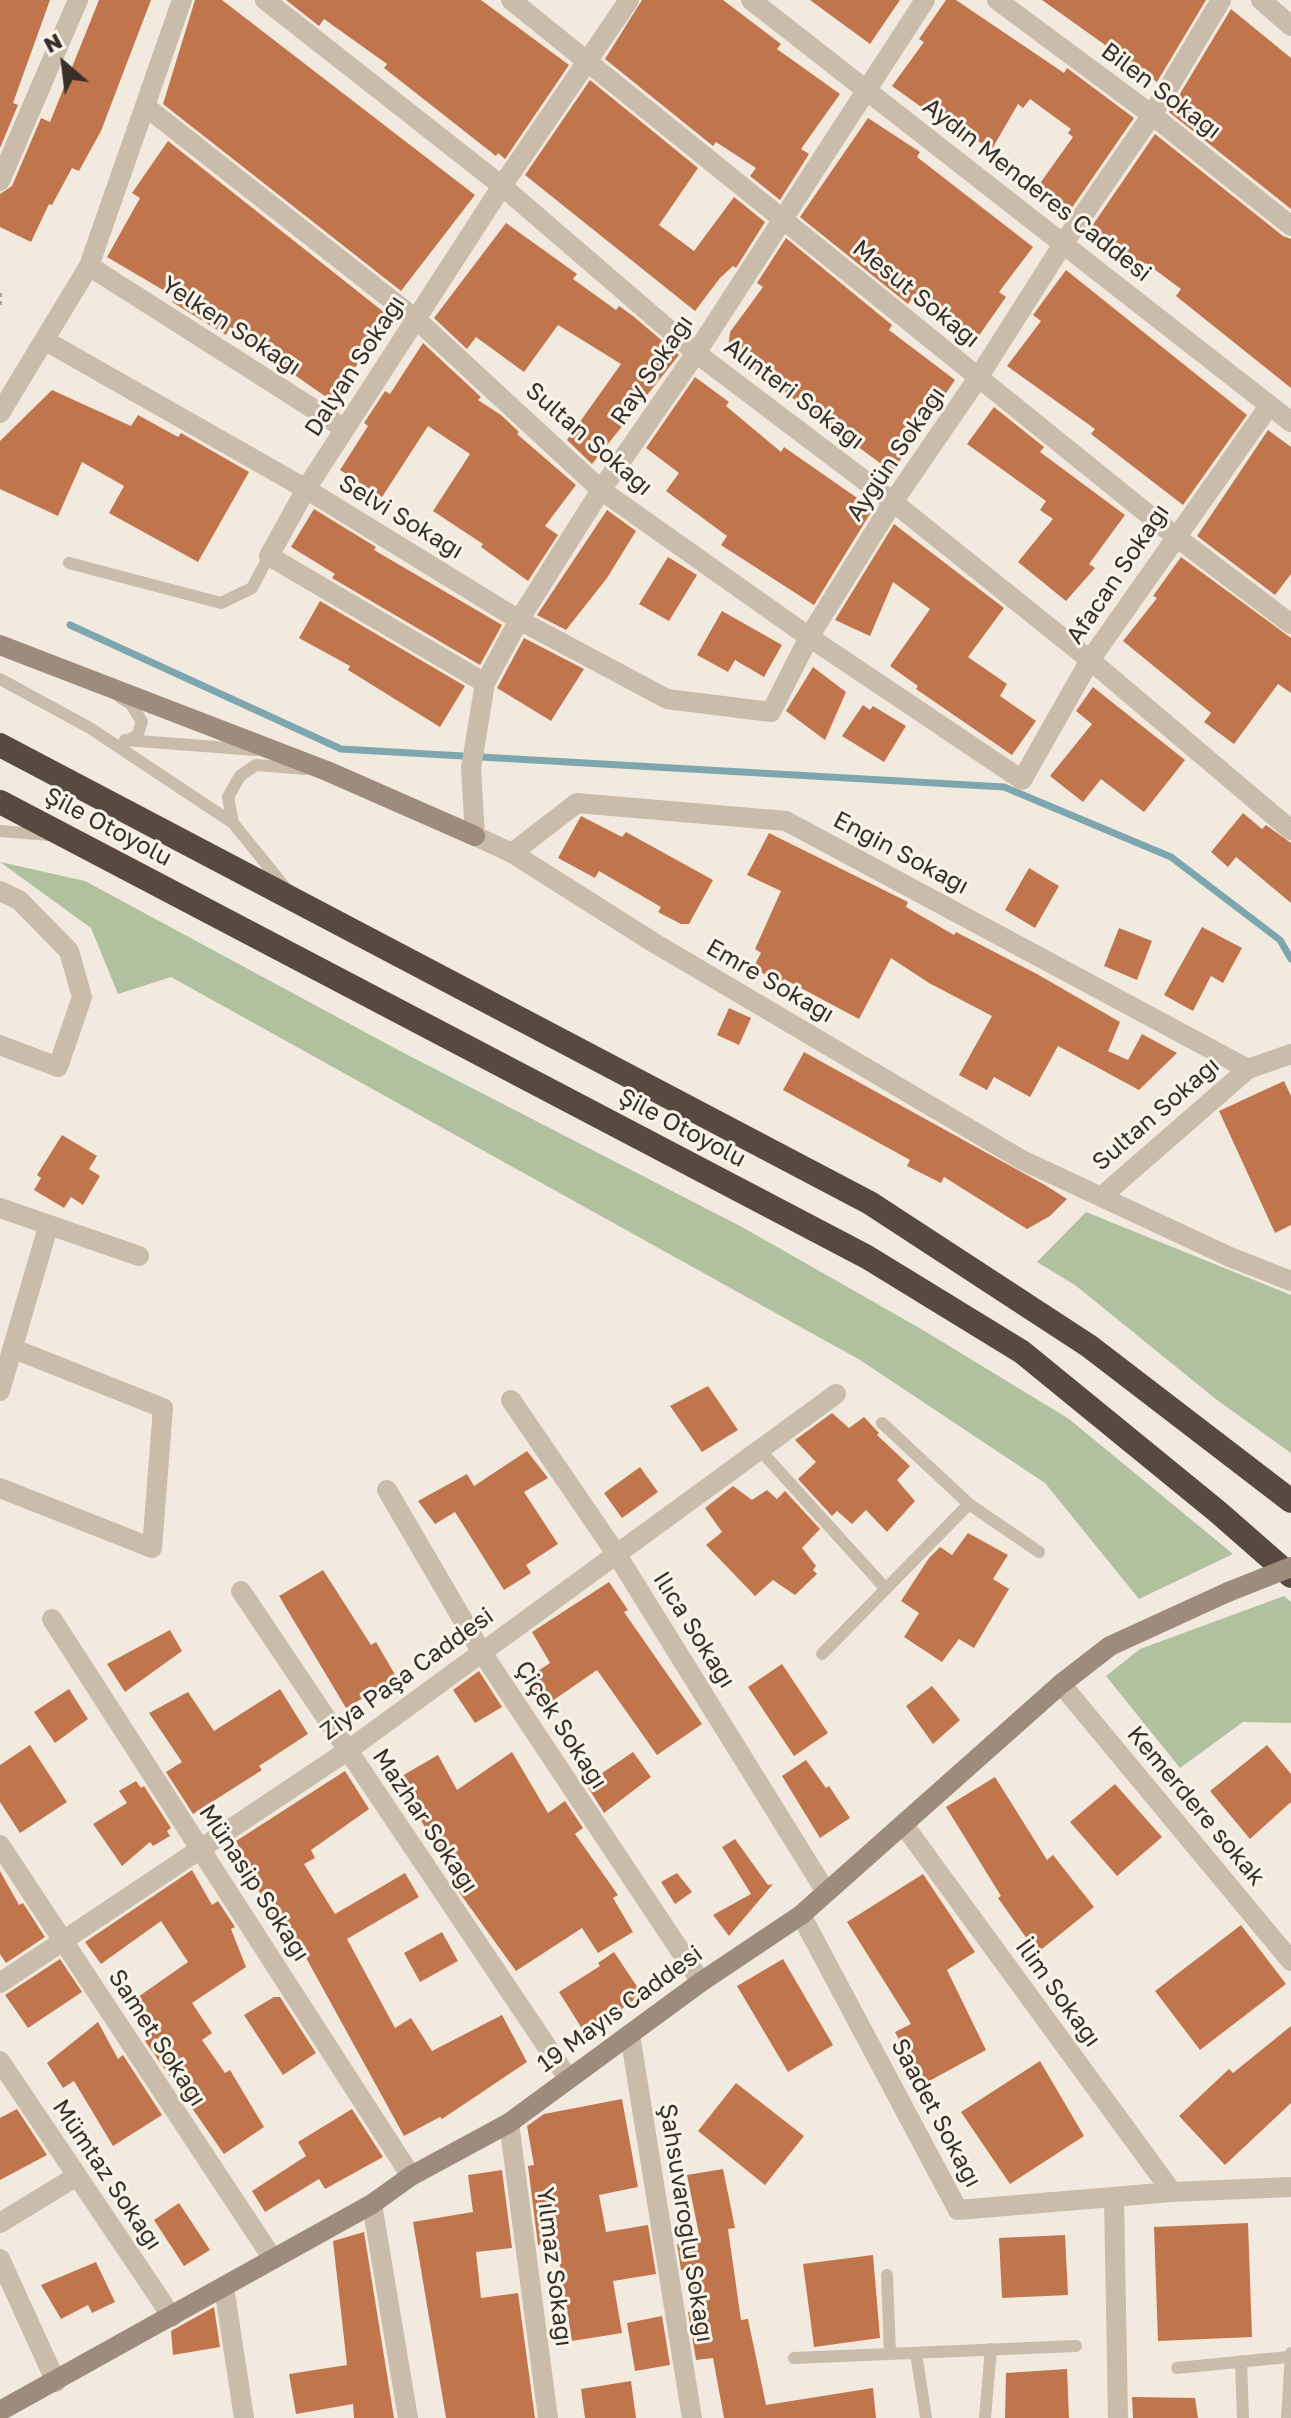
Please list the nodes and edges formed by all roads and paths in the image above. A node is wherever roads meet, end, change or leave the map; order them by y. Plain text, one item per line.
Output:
1 (78, 0) edge
2 (182, 0) edge
3 (265, 0) edge
4 (511, 0) edge
5 (629, 0) edge
6 (751, 0) edge
7 (925, 0) edge
8 (997, 0) edge
9 (1221, 0) edge
10 (1261, 0) edge
11 (1291, 26) edge
12 (590, 60) junction
13 (868, 89) junction
14 (145, 106) junction
15 (1152, 115) junction
16 (0, 181) edge
17 (502, 186) junction
18 (783, 218) junction
19 (1291, 226) edge
20 (1063, 244) junction
21 (89, 266) junction
22 (0, 293) edge
23 (0, 307) edge
24 (417, 320) junction
25 (46, 341) junction
26 (696, 353) junction
27 (978, 378) junction
28 (1269, 406) junction
29 (0, 413) edge
30 (1291, 422) edge
31 (345, 429) junction
32 (306, 489) junction
33 (601, 490) junction
34 (893, 502) junction
35 (1175, 536) junction
36 (269, 556) junction
37 (69, 563) dead end
38 (519, 620) junction
39 (1291, 624) edge
40 (809, 637) junction
41 (0, 645) edge
42 (1090, 660) junction
43 (0, 679) edge
44 (95, 681) junction
45 (485, 683) junction
46 (90, 728) junction
47 (125, 740) junction
48 (0, 745) edge
49 (276, 751) junction
50 (327, 771) junction
51 (1022, 780) joint
52 (0, 802) edge
53 (233, 823) junction
54 (1291, 830) edge
55 (0, 831) edge
56 (475, 836) junction
57 (66, 837) junction
58 (512, 853) junction
59 (0, 891) edge
60 (298, 902) junction
61 (0, 1045) edge
62 (1291, 1054) edge
63 (1248, 1069) junction
64 (1101, 1197) junction
65 (0, 1208) edge
66 (48, 1227) junction
67 (139, 1256) dead end
68 (1291, 1281) edge
69 (14, 1349) junction
70 (0, 1391) edge
71 (836, 1394) dead end
72 (511, 1400) dead end
73 (882, 1423) dead end
74 (760, 1450) junction
75 (0, 1488) edge
76 (387, 1490) dead end
77 (1291, 1501) edge
78 (969, 1504) junction
79 (1039, 1552) dead end
80 (617, 1555) junction
81 (1291, 1567) edge
82 (1291, 1576) edge
83 (886, 1589) junction
84 (241, 1591) dead end
85 (52, 1619) dead end
86 (481, 1651) junction
87 (822, 1654) dead end
88 (1061, 1684) junction
89 (347, 1751) junction
90 (903, 1824) junction
91 (0, 1845) edge
92 (200, 1848) junction
93 (826, 1892) junction
94 (801, 1915) junction
95 (64, 1943) junction
96 (1291, 1961) edge
97 (701, 1982) junction
98 (0, 1983) edge
99 (630, 2035) junction
100 (0, 2061) edge
101 (568, 2078) junction
102 (509, 2123) junction
103 (77, 2176) junction
104 (411, 2176) junction
105 (1291, 2187) edge
106 (1172, 2192) junction
107 (1114, 2197) junction
108 (372, 2204) junction
109 (0, 2223) edge
110 (0, 2259) edge
111 (273, 2259) junction
112 (887, 2275) dead end
113 (224, 2287) junction
114 (172, 2317) junction
115 (1076, 2346) dead end
116 (991, 2349) junction
117 (916, 2353) junction
118 (890, 2354) junction
119 (1290, 2355) edge
120 (794, 2358) dead end
121 (1241, 2361) junction
122 (1177, 2368) dead end
123 (56, 2382) junction
124 (0, 2411) edge
125 (244, 2418) edge
126 (408, 2418) edge
127 (548, 2418) edge
128 (692, 2418) edge
129 (926, 2418) edge
130 (985, 2418) edge
131 (1118, 2418) edge
132 (1243, 2418) edge
133 (1287, 2418) edge

1 - 16 street
2 - 14 street
3 - 17 street, Alınteri Sokağı
4 - 12 street, Mesut Sokağı
5 - 12 street, Dalyan Sokağı
6 - 13 street, Aydın Menderes Caddesi
7 - 13 street, Ray Sokağı
8 - 15 street, Bilen Sokağı
9 - 15 street, Aygün Sokağı
10 - 11 street
12 - 17 street, Dalyan Sokağı
12 - 18 street, Mesut Sokağı
13 - 18 street, Ray Sokağı
13 - 20 street, Aydın Menderes Caddesi
14 - 21 street
14 - 24 street, Sultan Sokağı
15 - 19 street, Bilen Sokağı
15 - 20 street, Aygün Sokağı
17 - 24 street, Dalyan Sokağı
17 - 26 street, Alınteri Sokağı
18 - 26 street, Ray Sokağı
18 - 27 street, Mesut Sokağı
20 - 27 street, Aygün Sokağı
20 - 28 street, Aydın Menderes Caddesi
21 - 25 street
21 - 31 street, Yelken Sokağı
22 - 23 path
24 - 31 street, Dalyan Sokağı
24 - 33 street, Sultan Sokağı
25 - 29 street
25 - 32 street, Selvi Sokağı
26 - 33 street, Ray Sokağı
26 - 34 street, Alınteri Sokağı
27 - 34 street, Aygün Sokağı
27 - 35 street, Mesut Sokağı
28 - 30 street, Aydın Menderes Caddesi
28 - 35 street, Afacan Sokağı
31 - 32 street, Dalyan Sokağı
32 - 36 street, Dalyan Sokağı
32 - 38 street, Selvi Sokağı
33 - 38 street, Ray Sokağı
33 - 40 street, Sultan Sokağı
34 - 40 street, Aygün Sokağı
34 - 42 street, Alınteri Sokağı
35 - 39 street, Mesut Sokağı
35 - 42 street, Afacan Sokağı
36 - 37 lane
36 - 45 street
38 - 40 street, Aygün Sokağı
38 - 45 street, Ray Sokağı
40 - 51 street, Sultan Sokağı
41 - 44 street, Emre Sokağı
42 - 51 street, Afacan Sokağı
42 - 54 street, Alınteri Sokağı
43 - 46 lane
44 - 47 lane
44 - 49 street, Emre Sokağı
45 - 56 street, Ray Sokağı
46 - 47 lane
46 - 53 lane
47 - 49 lane
48 - 60 highway, Şile Otoyolu
49 - 50 street, Emre Sokağı
50 - 53 lane
50 - 56 street, Emre Sokağı
52 - 57 highway, Şile Otoyolu
53 - 60 lane
55 - 57 lane
56 - 58 street, Emre Sokağı
57 - 82 highway, Şile Otoyolu
58 - 63 street, Engin Sokağı
58 - 64 street, Emre Sokağı
59 - 61 street
60 - 77 highway, Şile Otoyolu
62 - 63 street, Sultan Sokağı
63 - 64 street, Sultan Sokağı
64 - 68 street, Emre Sokağı
65 - 66 street
66 - 67 street
66 - 69 street
69 - 70 street
69 - 75 street
71 - 74 street, Ziya Paşa Caddesi
72 - 80 street, Ilıca Sokağı
73 - 78 lane
74 - 80 street, Ziya Paşa Caddesi
74 - 83 lane
76 - 86 street, Çiçek Sokağı
78 - 79 lane
78 - 83 lane
80 - 86 street, Ziya Paşa Caddesi
80 - 93 street, Ilıca Sokağı
81 - 88 street, 19 Mayıs Caddesi, bridge
83 - 87 lane
84 - 89 street, Mazhar Sokağı
85 - 92 street, Münasip Sokağı
86 - 89 street, Ziya Paşa Caddesi
86 - 97 street, Çiçek Sokağı
88 - 90 street, 19 Mayıs Caddesi
88 - 96 street, Kemerdere sokak
89 - 92 street, Ziya Paşa Caddesi
89 - 101 street, Mazhar Sokağı
90 - 93 street, 19 Mayıs Caddesi
90 - 106 street, İlim Sokağı
91 - 95 street, Samet Sokağı
92 - 95 street, Ziya Paşa Caddesi
92 - 104 street, Münasip Sokağı
93 - 94 street, 19 Mayıs Caddesi
94 - 97 street, 19 Mayıs Caddesi
94 - 107 street, Saadet Sokağı
95 - 98 street, Ziya Paşa Caddesi
95 - 111 street, Samet Sokağı
97 - 99 street, 19 Mayıs Caddesi
99 - 101 street, 19 Mayıs Caddesi
99 - 128 street, Şahsuvaroğlu Sokağı
100 - 103 street, Mümtaz Sokağı
101 - 102 street, 19 Mayıs Caddesi
102 - 104 street, 19 Mayıs Caddesi
102 - 127 street, Yılmaz Sokağı
103 - 109 street
103 - 114 street, Mümtaz Sokağı
104 - 108 street, 19 Mayıs Caddesi
105 - 106 street, Saadet Sokağı
106 - 107 street, Saadet Sokağı
107 - 131 street
108 - 111 street, 19 Mayıs Caddesi
108 - 126 street
110 - 123 street
111 - 113 street, 19 Mayıs Caddesi
112 - 118 lane
113 - 114 street, 19 Mayıs Caddesi
113 - 125 street
114 - 123 street, 19 Mayıs Caddesi
115 - 116 lane
116 - 117 lane
116 - 130 lane
117 - 118 lane
117 - 129 lane
118 - 120 lane
119 - 121 lane
119 - 133 lane
121 - 122 lane
121 - 132 lane
123 - 124 street, 19 Mayıs Caddesi

